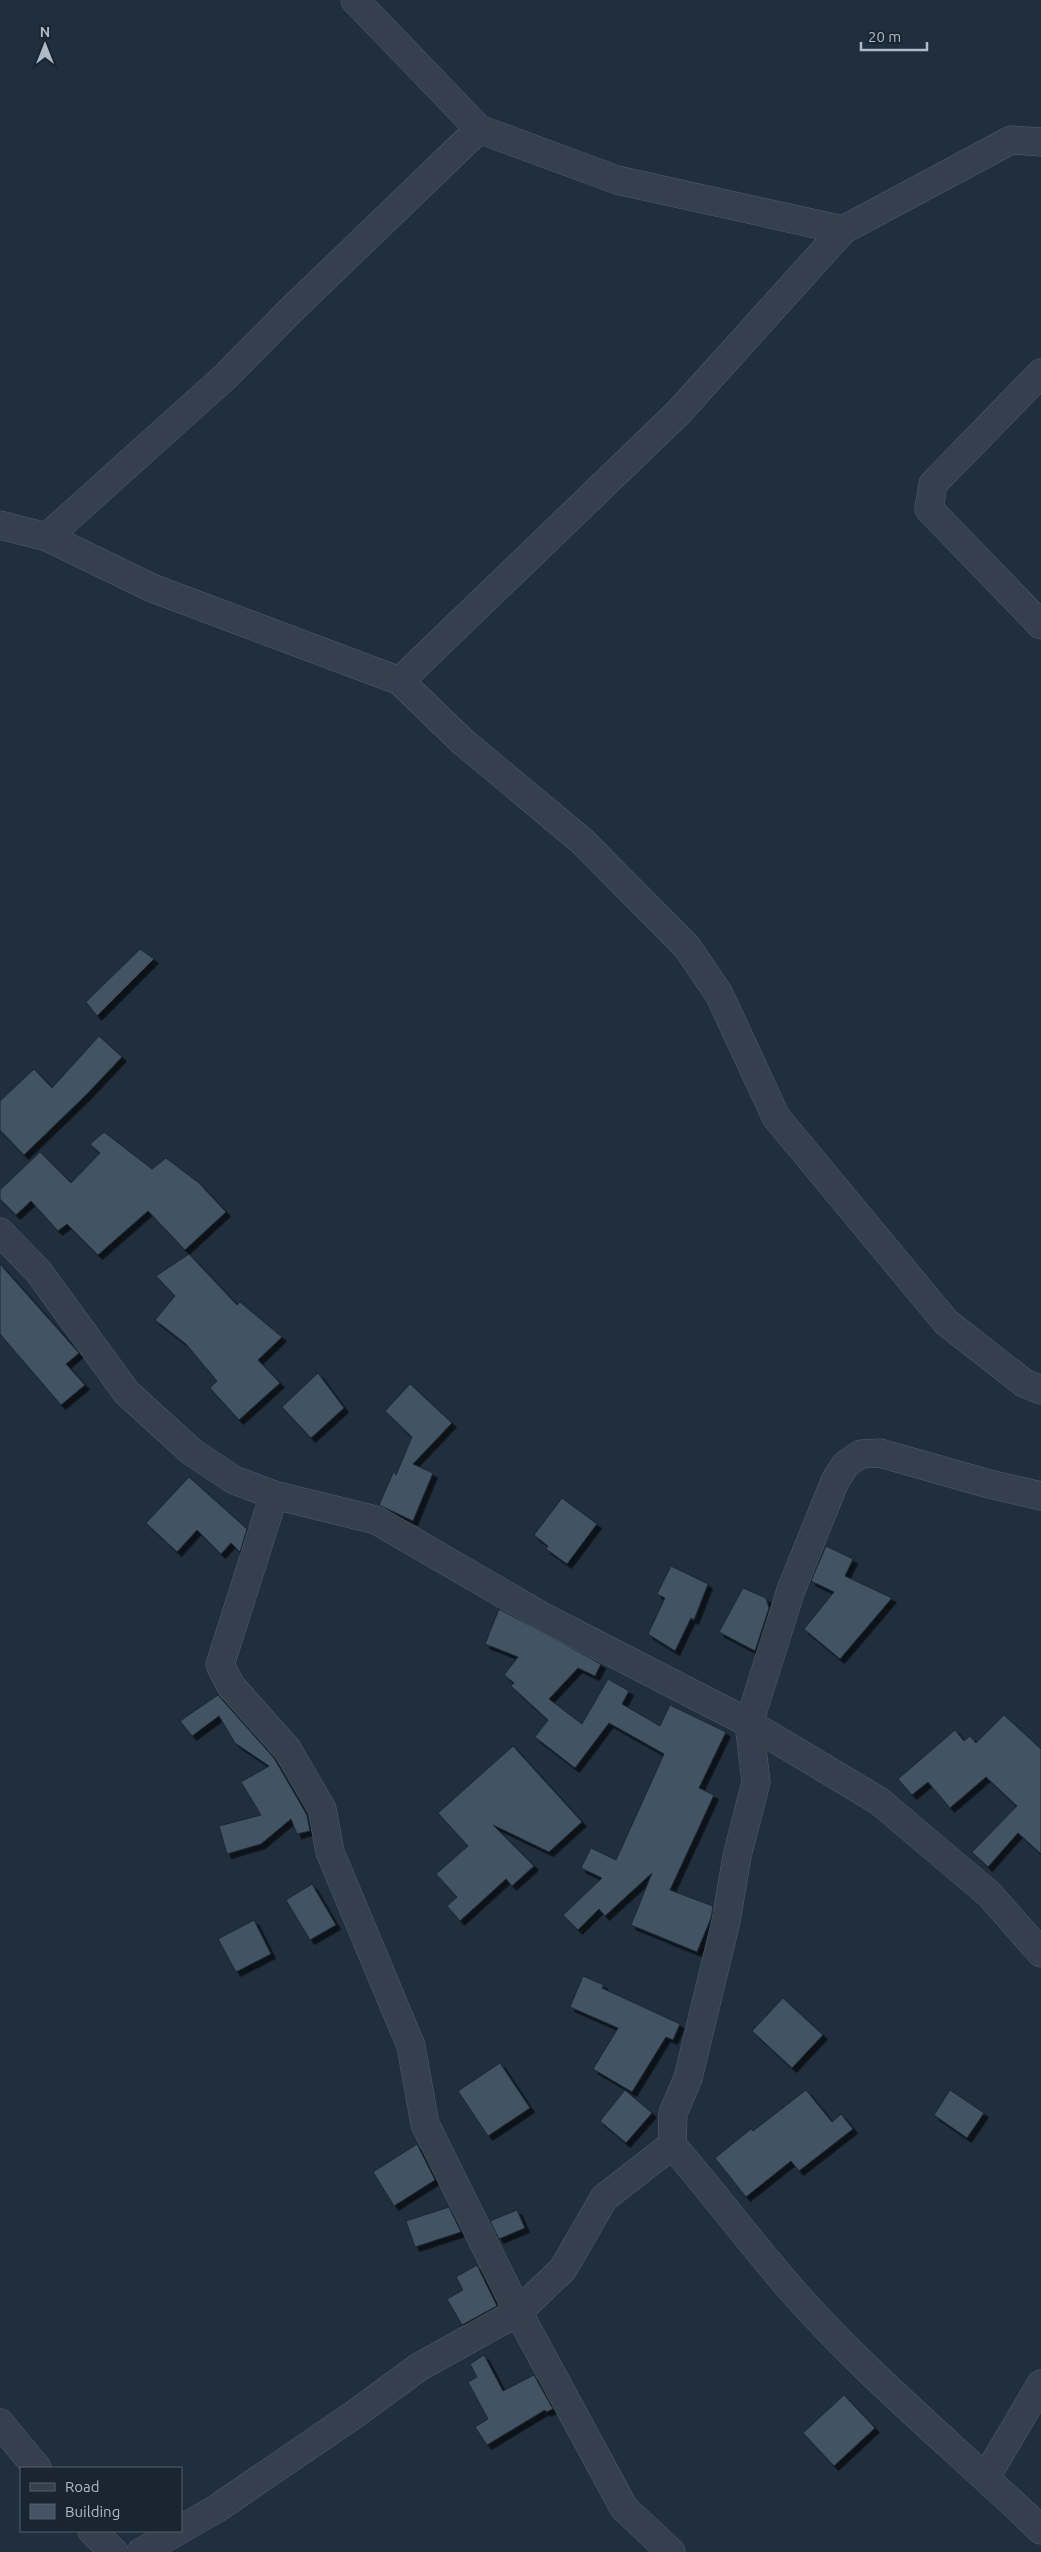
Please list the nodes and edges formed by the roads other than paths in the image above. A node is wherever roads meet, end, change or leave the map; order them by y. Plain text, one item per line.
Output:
1 (355, 0) edge
2 (479, 129) junction
3 (1041, 142) edge
4 (843, 230) junction
5 (1041, 373) edge
6 (0, 525) edge
7 (47, 537) junction
8 (1041, 625) edge
9 (400, 681) junction
10 (0, 1232) edge
11 (1041, 1390) edge
12 (274, 1495) junction
13 (1041, 1496) edge
14 (749, 1723) junction
15 (1041, 1953) edge
16 (672, 2145) junction
17 (518, 2312) junction
18 (1041, 2384) edge
19 (0, 2423) edge
20 (36, 2467) edge
21 (986, 2477) junction
22 (182, 2528) edge
23 (1041, 2530) edge
24 (93, 2532) edge
25 (176, 2532) edge
26 (114, 2552) edge
27 (141, 2552) edge
28 (670, 2552) edge

1 - 2 street
2 - 4 street
2 - 7 street
3 - 4 street
4 - 9 street
5 - 8 street
6 - 7 street
7 - 9 street
9 - 11 street
10 - 12 street
12 - 14 street
12 - 17 street
13 - 14 street
14 - 15 street
14 - 16 street
16 - 17 street
16 - 21 street
17 - 22 street
17 - 28 street
18 - 21 street
19 - 20 street
21 - 23 street
24 - 26 street
25 - 27 street

